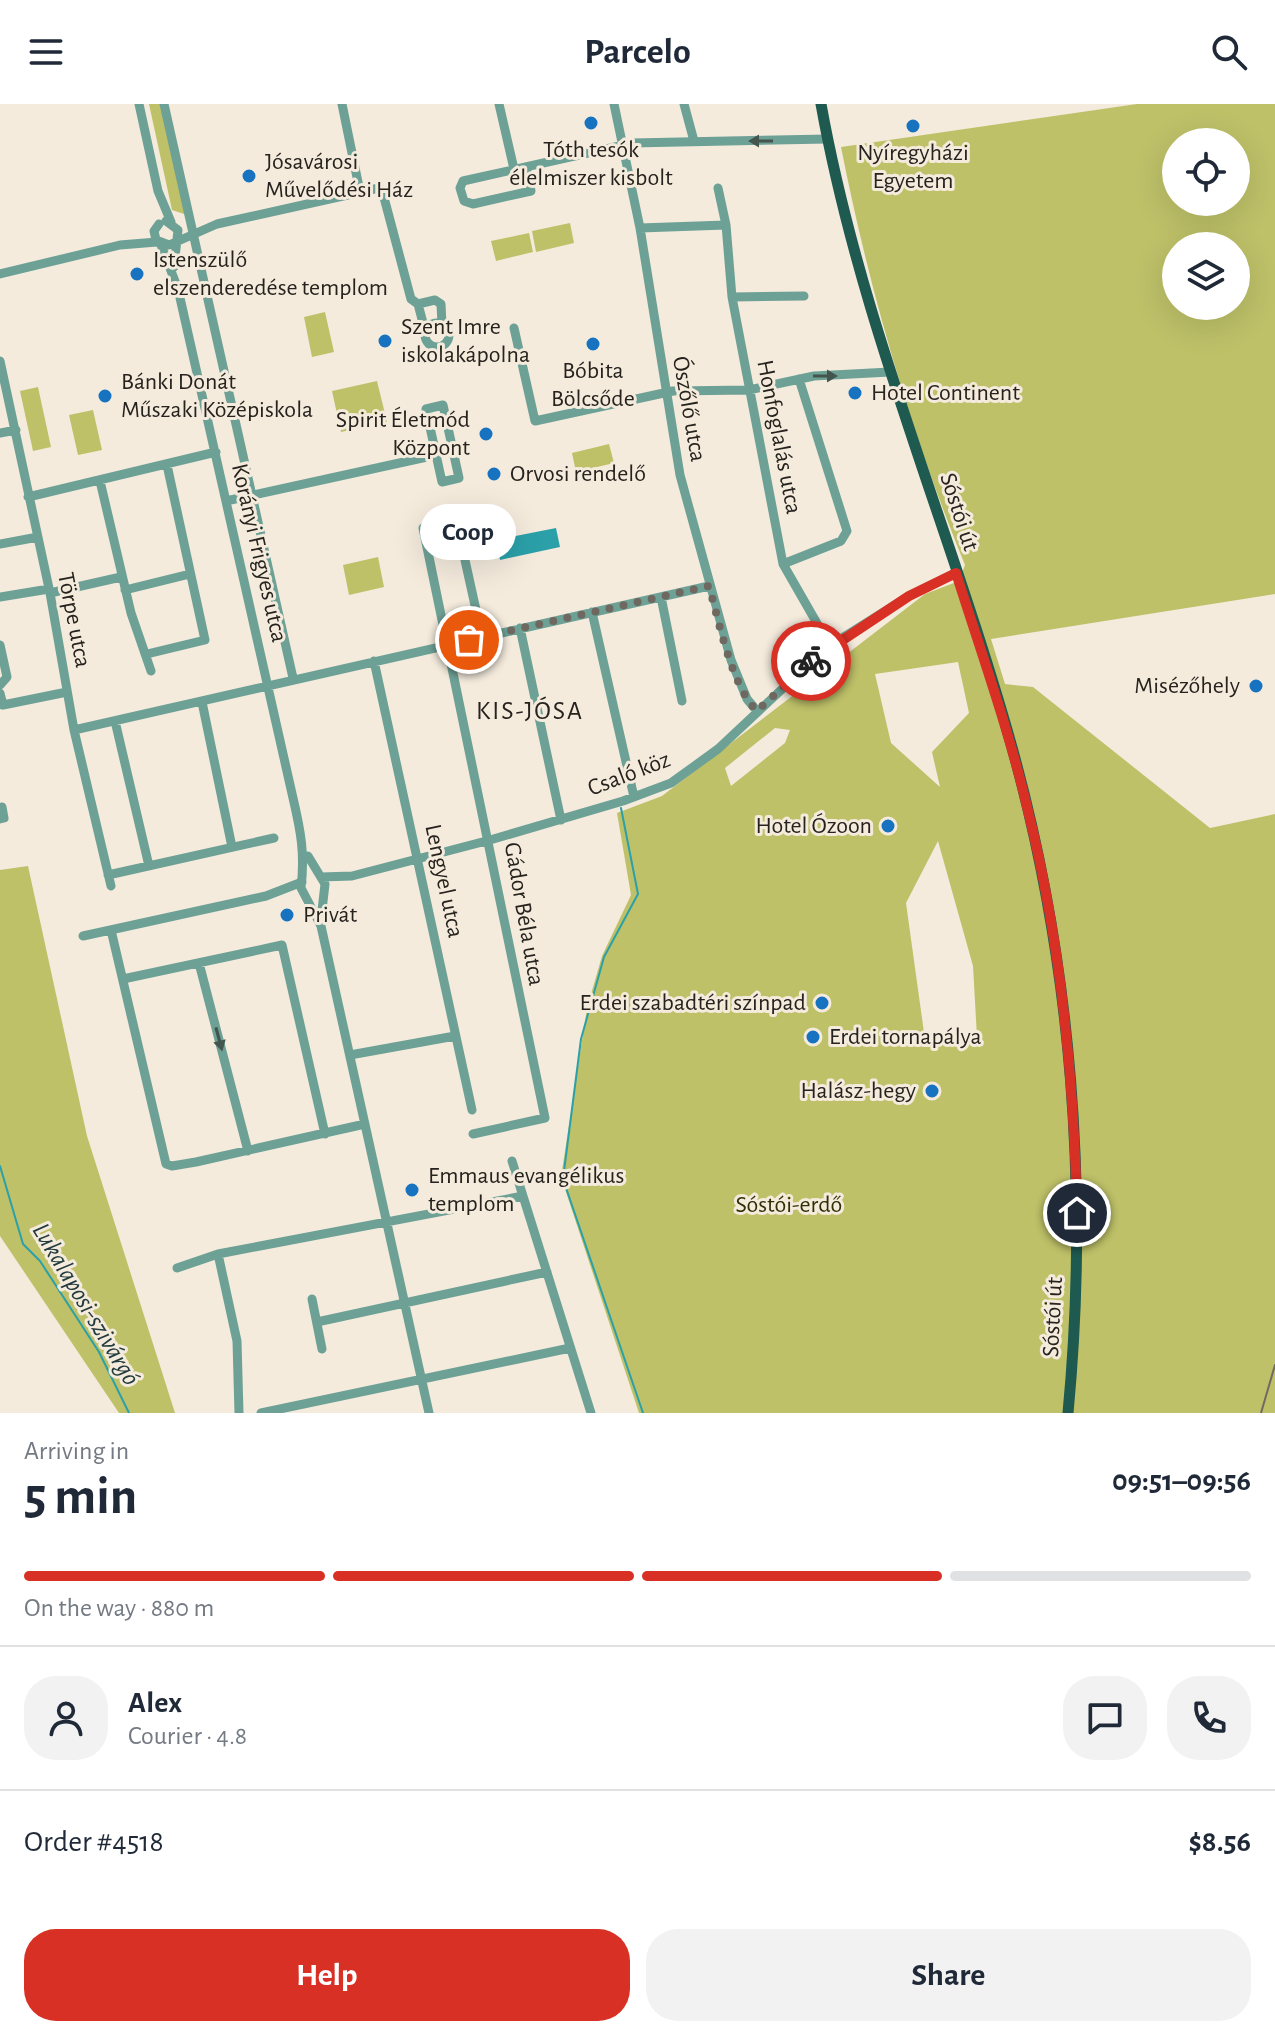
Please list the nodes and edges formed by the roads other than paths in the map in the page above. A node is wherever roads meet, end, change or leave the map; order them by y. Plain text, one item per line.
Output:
1 (139, 104) edge
2 (164, 104) edge
3 (342, 104) edge
4 (499, 104) edge
5 (614, 104) edge
6 (684, 104) edge
7 (821, 104) edge
8 (828, 139) junction
9 (694, 141) junction
10 (624, 145) junction
11 (526, 167) junction
12 (514, 169) junction
13 (718, 188) dead end
14 (158, 191) junction
15 (360, 192) junction
16 (173, 224) junction
17 (726, 225) junction
18 (640, 228) junction
19 (192, 229) junction
20 (158, 236) junction
21 (175, 242) junction
22 (174, 270) junction
23 (0, 274) edge
24 (804, 296) dead end
25 (732, 297) junction
26 (418, 304) junction
27 (442, 324) junction
28 (429, 326) junction
29 (514, 328) dead end
30 (0, 361) edge
31 (890, 372) junction
32 (799, 379) junction
33 (749, 390) junction
34 (665, 394) junction
35 (16, 430) junction
36 (0, 433) edge
37 (216, 452) junction
38 (436, 455) junction
39 (167, 465) junction
40 (100, 481) junction
41 (252, 496) junction
42 (28, 497) junction
43 (226, 501) junction
44 (38, 537) junction
45 (0, 544) edge
46 (783, 564) junction
47 (956, 573) junction
48 (190, 574) junction
49 (121, 577) junction
50 (709, 586) junction
51 (125, 590) junction
52 (49, 591) junction
53 (0, 597) edge
54 (661, 597) junction
55 (592, 612) junction
56 (520, 628) junction
57 (482, 637) junction
58 (0, 645) edge
59 (447, 645) junction
60 (830, 646) junction
61 (147, 654) junction
62 (374, 661) junction
63 (151, 671) dead end
64 (293, 678) junction
65 (267, 684) junction
66 (0, 685) edge
67 (67, 692) junction
68 (0, 693) edge
69 (682, 701) dead end
70 (202, 702) junction
71 (757, 711) junction
72 (115, 721) junction
73 (74, 730) junction
74 (634, 797) junction
75 (2, 807) edge
76 (0, 819) edge
77 (561, 820) junction
78 (274, 838) dead end
79 (490, 840) junction
80 (304, 845) junction
81 (232, 847) junction
82 (419, 858) junction
83 (149, 866) junction
84 (108, 875) junction
85 (319, 876) junction
86 (352, 876) junction
87 (111, 886) dead end
88 (304, 888) junction
89 (323, 893) junction
90 (321, 926) junction
91 (111, 930) junction
92 (83, 936) dead end
93 (199, 963) junction
94 (123, 979) junction
95 (455, 1036) junction
96 (350, 1055) junction
97 (472, 1110) dead end
98 (365, 1124) junction
99 (325, 1134) junction
100 (473, 1134) dead end
101 (248, 1151) junction
102 (512, 1161) dead end
103 (523, 1196) junction
104 (388, 1223) junction
105 (218, 1254) junction
106 (177, 1268) dead end
107 (547, 1272) junction
108 (312, 1299) dead end
109 (405, 1301) junction
110 (317, 1322) junction
111 (570, 1348) junction
112 (322, 1349) dead end
113 (422, 1381) junction
114 (239, 1413) edge
115 (261, 1413) edge
116 (429, 1413) edge
117 (591, 1413) edge
118 (1068, 1413) edge

1 - 14 street, Korányi Frigyes utca
2 - 19 street, Korányi Frigyes utca
3 - 15 street
4 - 12 street
5 - 10 street, Ószőlő utca
6 - 9 street
7 - 8 main road, Sóstói út
8 -> 9 street
8 - 31 main road, Sóstói út
9 - 10 street
10 - 11 street
10 - 18 street, Ószőlő utca
11 - 12 street
11 - 12 street
13 - 17 street, Honfoglalás utca
14 - 16 street, Korányi Frigyes utca
14 - 20 street, Korányi Frigyes utca
15 - 19 street
15 - 26 street
16 - 19 street
16 - 20 street
16 - 21 street, Korányi Frigyes utca
17 - 18 street
17 - 25 street, Honfoglalás utca
18 - 34 street, Ószőlő utca
19 - 21 street
19 - 41 street, Korányi Frigyes utca
20 - 21 street
20 - 22 street, Korányi Frigyes utca
20 - 23 street
21 - 22 street, Korányi Frigyes utca
22 - 37 street, Korányi Frigyes utca
24 - 25 street
25 - 33 street, Honfoglalás utca
26 - 27 street
26 - 28 street
27 - 28 street
27 - 28 street
29 - 34 street
30 - 35 street, Törpe utca
32 -> 31 street
31 - 47 main road, Sóstói út
32 - 33 street
32 - 46 street
33 - 34 street
33 - 46 street, Honfoglalás utca
34 - 50 street, Ószőlő utca
35 - 36 street
35 - 42 street, Törpe utca
37 - 39 street
37 - 43 street, Korányi Frigyes utca
38 - 38 street
38 - 41 street
39 - 40 street
39 - 48 street
40 - 42 street
40 - 49 street
41 - 43 street
41 - 64 street, Korányi Frigyes utca
42 - 44 street, Törpe utca
43 - 65 street, Korányi Frigyes utca
44 - 45 street
44 - 52 street, Törpe utca
46 - 60 street, Honfoglalás utca
47 - 60 street, Csaló köz
47 - 118 main road, Sóstói út
48 - 51 street
48 - 61 street
49 - 51 street
49 - 52 street
50 - 54 street
50 - 71 street, Ószőlő utca
51 - 61 street
52 - 53 street
52 - 67 street, Törpe utca
54 - 55 street
54 - 69 street
55 - 56 street
55 - 74 street
56 - 57 street
56 - 77 street
57 - 59 street
57 - 59 street, Gádor Béla utca
58 - 66 street
59 - 62 street
59 - 79 street, Gádor Béla utca
60 - 71 street, Csaló köz
61 - 63 street
62 - 64 street
62 - 82 street, Lengyel utca
64 - 65 street
65 - 70 street
65 - 80 street, Korányi Frigyes utca
67 - 68 street
67 - 73 street, Törpe utca
70 - 72 street
70 - 81 street
71 - 74 street, Csaló köz
72 - 73 street
72 - 83 street
73 - 84 street, Törpe utca
74 - 77 street, Csaló köz
75 - 76 street
77 - 79 street, Csaló köz
78 - 81 street
79 - 82 street, Csaló köz
79 - 100 street, Gádor Béla utca
80 - 85 street, Korányi Frigyes utca
80 - 88 street, Korányi Frigyes utca
81 - 83 street
82 - 86 street, Csaló köz
82 - 95 street, Lengyel utca
83 - 84 street
84 - 87 street, Törpe utca
85 - 86 street, Csaló köz
85 - 88 street
85 - 89 street, Korányi Frigyes utca
86 - 89 street, Csaló köz
88 - 89 street
88 - 90 street, Korányi Frigyes utca
88 - 91 street
89 - 90 street, Korányi Frigyes utca
90 - 96 street, Korányi Frigyes utca
91 - 92 street
91 - 94 street
93 - 94 street
93 - 99 street
93 -> 101 street
94 - 101 street
95 - 96 street
95 - 97 street, Lengyel utca
96 - 98 street, Korányi Frigyes utca
98 - 99 street
98 - 104 street, Korányi Frigyes utca
99 - 101 street
102 - 103 street
103 - 104 street
103 - 107 street
104 - 105 street
104 - 109 street, Korányi Frigyes utca
105 - 106 street
105 - 114 street
107 - 109 street
107 - 111 street
108 - 110 street
109 - 110 street
109 - 113 street, Korányi Frigyes utca
110 - 112 street
111 - 113 street
111 - 117 street
113 - 115 street
113 - 116 street, Korányi Frigyes utca

